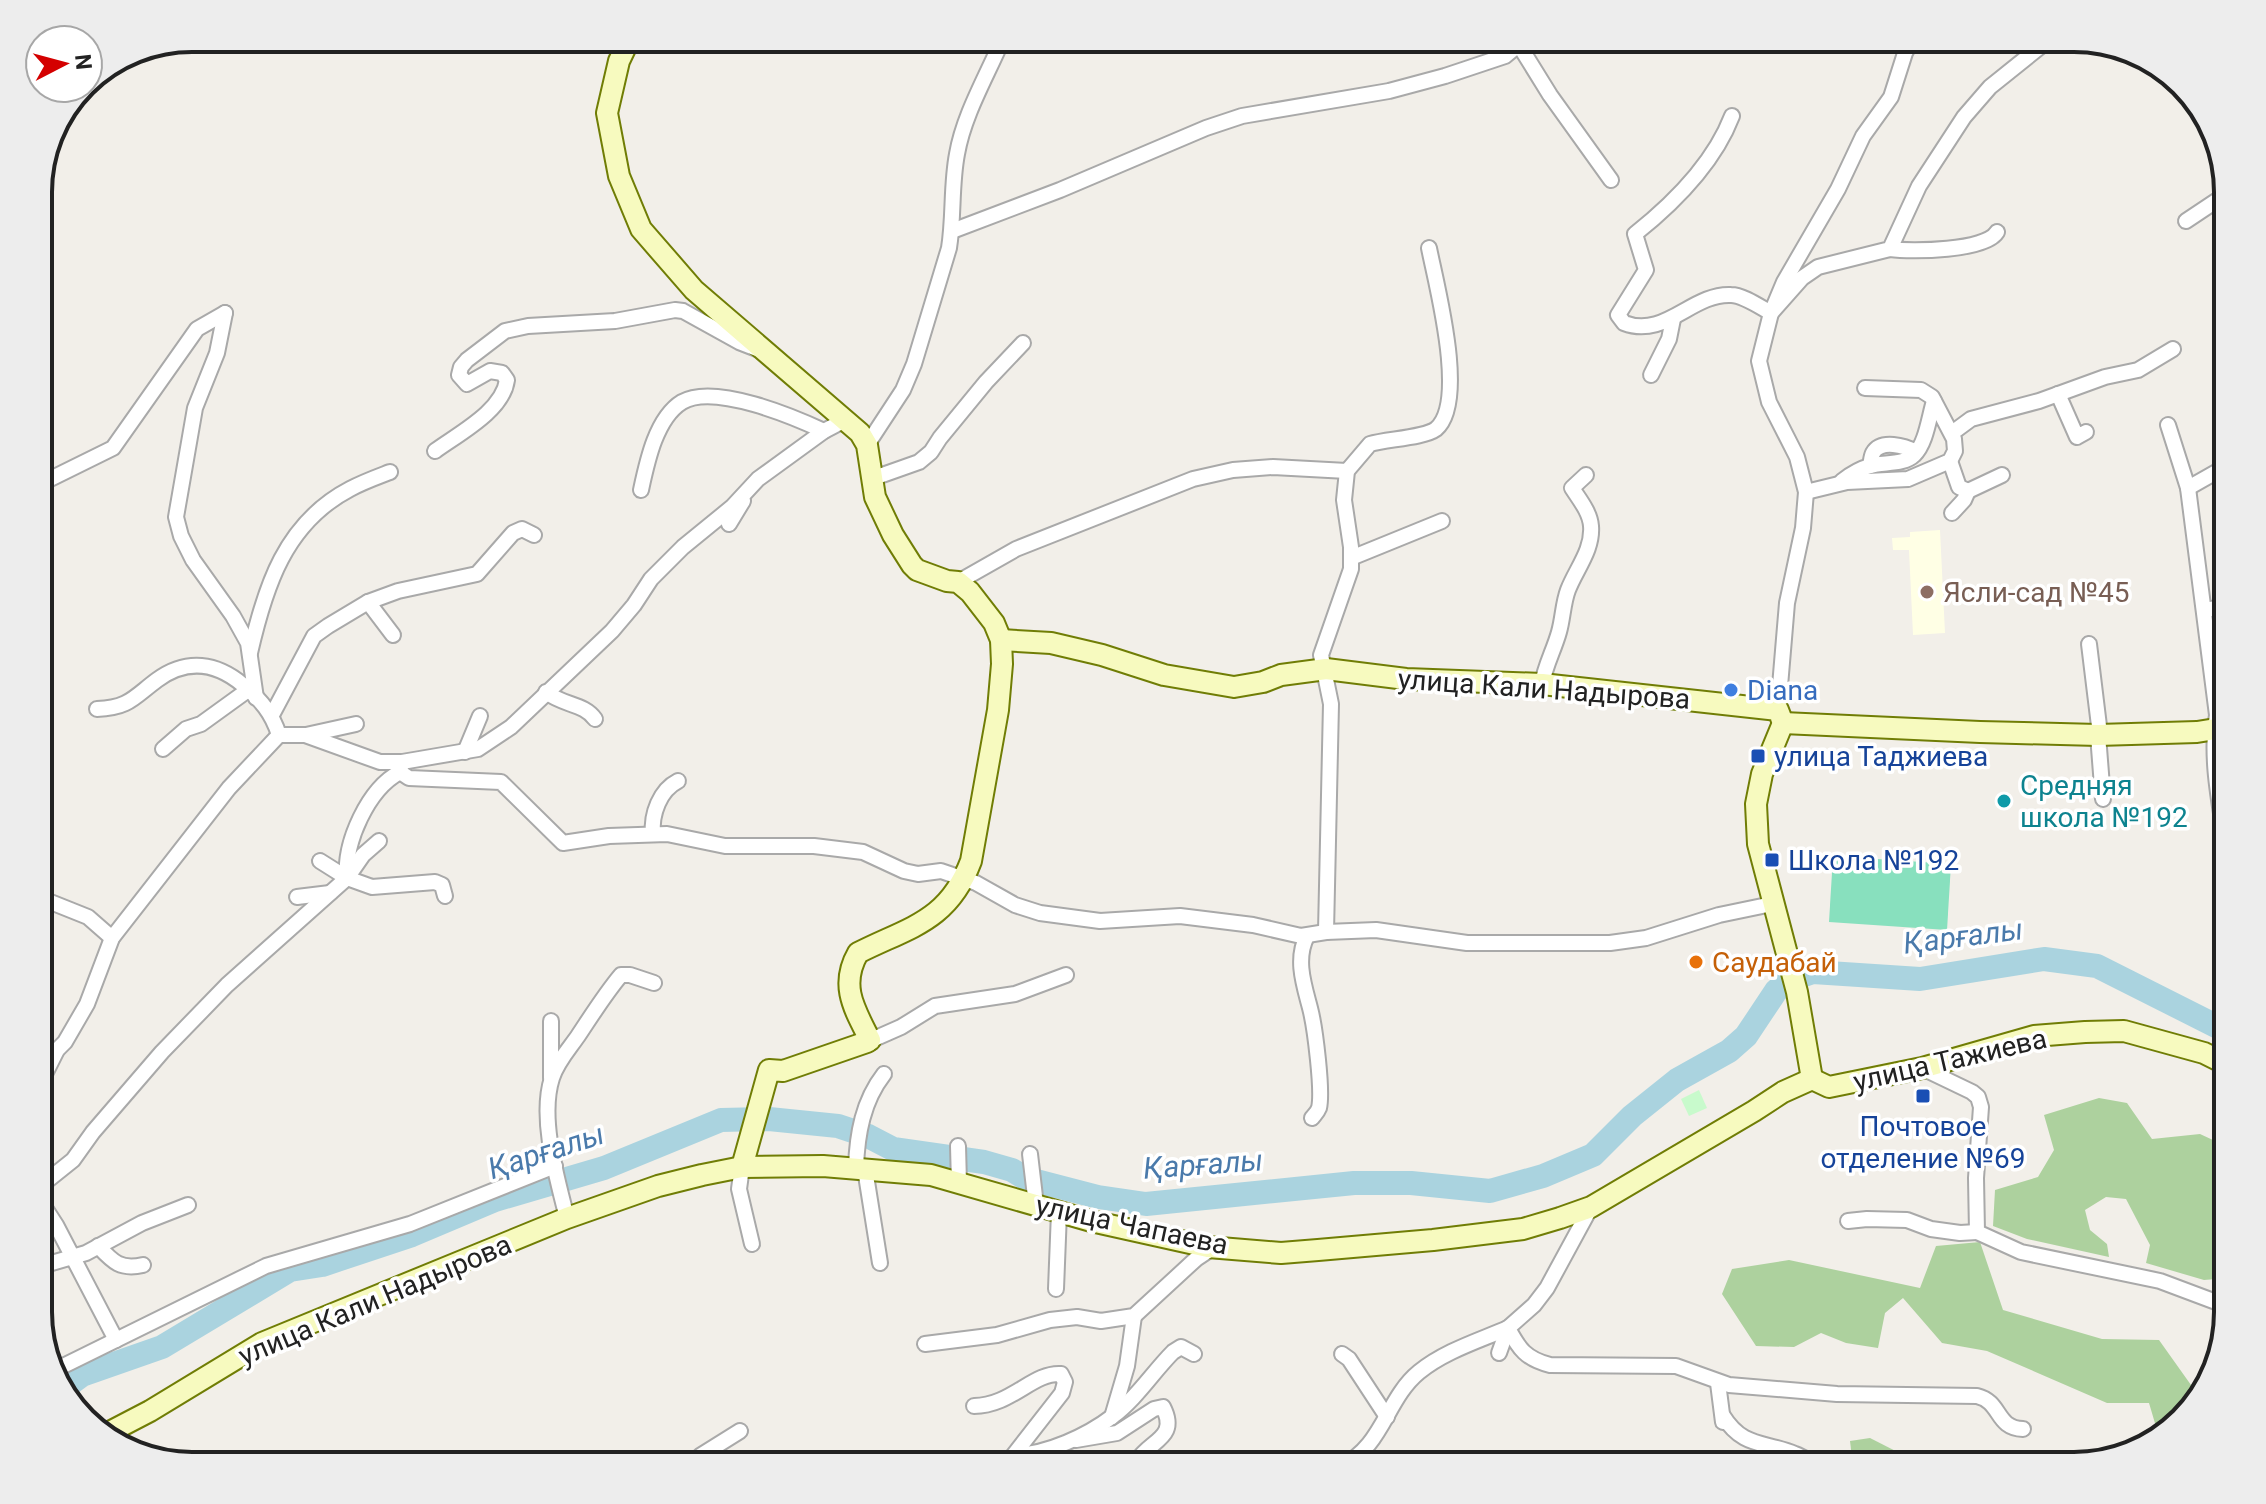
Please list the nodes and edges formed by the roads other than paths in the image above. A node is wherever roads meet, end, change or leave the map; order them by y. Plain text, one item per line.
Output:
1 (623, 52) edge
2 (997, 52) edge
3 (1510, 52) edge
4 (1528, 52) edge
5 (1906, 52) edge
6 (2034, 52) edge
7 (1732, 116) dead end
8 (1611, 180) dead end
9 (2214, 202) edge
10 (2186, 221) dead end
11 (952, 231) junction
12 (1997, 232) dead end
13 (1429, 248) dead end
14 (1890, 249) junction
15 (1771, 313) junction
16 (1673, 319) junction
17 (1023, 343) dead end
18 (2173, 349) dead end
19 (761, 350) junction
20 (1651, 375) dead end
21 (1865, 388) dead end
22 (2058, 394) junction
23 (1934, 401) junction
24 (845, 420) junction
25 (2168, 425) dead end
26 (824, 431) junction
27 (2086, 432) dead end
28 (1952, 433) junction
29 (867, 445) junction
30 (435, 451) dead end
31 (1950, 461) junction
32 (1347, 471) junction
33 (390, 472) dead end
34 (2214, 473) edge
35 (1586, 475) dead end
36 (2002, 475) dead end
37 (52, 478) edge
38 (871, 479) junction
39 (1839, 484) junction
40 (2188, 488) junction
41 (641, 490) dead end
42 (1968, 491) junction
43 (1806, 492) junction
44 (745, 493) junction
45 (1952, 513) dead end
46 (1442, 521) dead end
47 (729, 524) dead end
48 (534, 535) dead end
49 (1351, 558) junction
50 (958, 582) junction
51 (368, 602) junction
52 (2214, 608) edge
53 (2205, 610) junction
54 (393, 635) dead end
55 (1001, 640) junction
56 (2089, 644) dead end
57 (250, 654) junction
58 (1326, 669) junction
59 (1542, 684) junction
60 (2214, 689) edge
61 (546, 692) junction
62 (252, 694) junction
63 (97, 709) dead end
64 (273, 713) junction
65 (480, 716) dead end
66 (1780, 717) junction
67 (595, 719) dead end
68 (356, 724) dead end
69 (2214, 729) edge
70 (2099, 734) junction
71 (279, 735) junction
72 (305, 735) junction
73 (163, 749) dead end
74 (465, 752) junction
75 (401, 767) junction
76 (678, 781) dead end
77 (2103, 799) dead end
78 (653, 834) junction
79 (379, 841) dead end
80 (320, 861) dead end
81 (347, 878) junction
82 (964, 878) junction
83 (331, 893) junction
84 (445, 896) dead end
85 (297, 897) dead end
86 (52, 903) edge
87 (1772, 904) junction
88 (1326, 932) junction
89 (1307, 936) junction
90 (112, 938) junction
91 (1066, 975) dead end
92 (654, 983) dead end
93 (551, 1021) dead end
94 (868, 1041) junction
95 (57, 1050) junction
96 (52, 1052) edge
97 (2214, 1058) edge
98 (52, 1060) edge
99 (1922, 1068) junction
100 (884, 1074) dead end
101 (551, 1078) junction
102 (1812, 1079) junction
103 (1312, 1118) dead end
104 (958, 1146) dead end
105 (1030, 1154) dead end
106 (742, 1167) junction
107 (556, 1168) junction
108 (860, 1168) junction
109 (959, 1175) junction
110 (52, 1177) edge
111 (1035, 1198) junction
112 (188, 1205) dead end
113 (1591, 1207) junction
114 (1059, 1212) junction
115 (567, 1218) junction
116 (52, 1220) edge
117 (1848, 1221) dead end
118 (1977, 1232) junction
119 (752, 1244) dead end
120 (98, 1246) junction
121 (1214, 1247) junction
122 (73, 1257) junction
123 (52, 1263) edge
124 (880, 1263) dead end
125 (143, 1265) dead end
126 (1056, 1289) dead end
127 (2214, 1301) edge
128 (1134, 1316) junction
129 (1508, 1328) junction
130 (116, 1340) junction
131 (925, 1344) dead end
132 (1499, 1353) dead end
133 (1194, 1354) dead end
134 (1342, 1354) dead end
135 (63, 1366) edge
136 (1718, 1383) junction
137 (974, 1406) dead end
138 (1723, 1416) junction
139 (1112, 1417) junction
140 (1387, 1417) junction
141 (116, 1429) edge
142 (2023, 1429) dead end
143 (740, 1431) dead end
144 (1725, 1435) dead end
145 (1071, 1440) junction
146 (706, 1452) edge
147 (1016, 1452) edge
148 (1035, 1452) edge
149 (1143, 1452) edge
150 (1362, 1452) edge
151 (1790, 1452) edge

1 - 19 street
2 - 11 street
3 - 11 street
4 - 8 street
5 - 15 street
6 - 14 street
7 - 16 street
9 - 10 street
11 - 29 street
12 - 14 street
13 - 32 street
14 - 15 street
15 - 16 street
15 - 43 street
16 - 20 street
17 - 38 street
18 - 22 street
19 - 24 street
19 - 30 street
21 - 23 street
22 - 27 street
22 - 28 street
23 - 28 street
23 - 39 street
24 - 26 street
24 - 29 street
25 - 40 street
26 - 41 street
26 - 44 street
28 - 31 street
29 - 38 street
31 - 39 street
31 - 42 street
32 - 49 street
32 - 50 street
33 - 57 street
34 - 40 street
35 - 59 street
36 - 42 street
37 - 57 street
38 - 50 street
39 - 43 street
40 - 53 street
42 - 45 street
43 - 66 street
44 - 47 street
44 - 61 street
46 - 49 street
48 - 51 street
49 - 58 street
50 - 55 street
51 - 54 street
51 - 64 street
52 - 53 street
53 - 60 street
55 - 58 street, улица Кали Надырова
55 - 82 street
56 - 70 street
57 - 62 street
58 - 59 street, улица Кали Надырова
58 - 88 street
59 - 66 street, улица Кали Надырова
61 - 67 street
61 - 74 street
62 - 63 street
62 - 64 street
62 - 73 street
64 - 71 street
65 - 74 street
66 - 70 street, улица Кали Надырова
66 - 87 street
68 - 72 street
69 - 70 street, улица Кали Надырова
70 - 77 street
71 - 72 street
71 - 90 street
72 - 75 street
74 - 75 street
75 - 78 street
75 - 81 street
76 - 78 street
78 - 82 street
79 - 81 street
80 - 81 street
81 - 83 street
81 - 84 street
82 - 89 street
82 - 94 street
83 - 85 street
83 - 110 street
86 - 90 street
87 - 88 street
87 - 102 street
88 - 89 street
89 - 103 street
90 - 95 street
91 - 94 street
92 - 101 street
93 - 101 street
94 - 106 street
95 - 96 street
95 - 98 street
97 - 99 street, улица Тажиева
99 - 102 street, улица Тажиева
99 - 118 street
100 - 108 street
101 - 107 street
102 - 113 street, улица Чапаева
104 - 109 street
105 - 111 street
106 - 108 street, улица Чапаева
106 - 115 street, улица Чапаева
106 - 119 street
107 - 115 street
107 - 130 street
108 - 109 street, улица Чапаева
108 - 124 street
109 - 111 street, улица Чапаева
111 - 114 street, улица Чапаева
112 - 120 street
113 - 121 street, улица Чапаева
113 - 129 street
114 - 121 street, улица Чапаева
114 - 126 street
115 - 141 street, улица Кали Надырова
116 - 122 street
117 - 118 street
118 - 127 street
120 - 122 street
120 - 125 street
121 - 128 street
122 - 123 street
122 - 130 street
128 - 131 street
128 - 139 street
129 - 132 street
129 - 136 street
129 - 140 street
130 - 135 street
133 - 139 street
134 - 140 street
136 - 138 street
136 - 142 street
137 - 147 street
138 - 144 street
138 - 151 street
139 - 145 street
140 - 150 street
143 - 146 street
145 - 148 street
145 - 149 street

